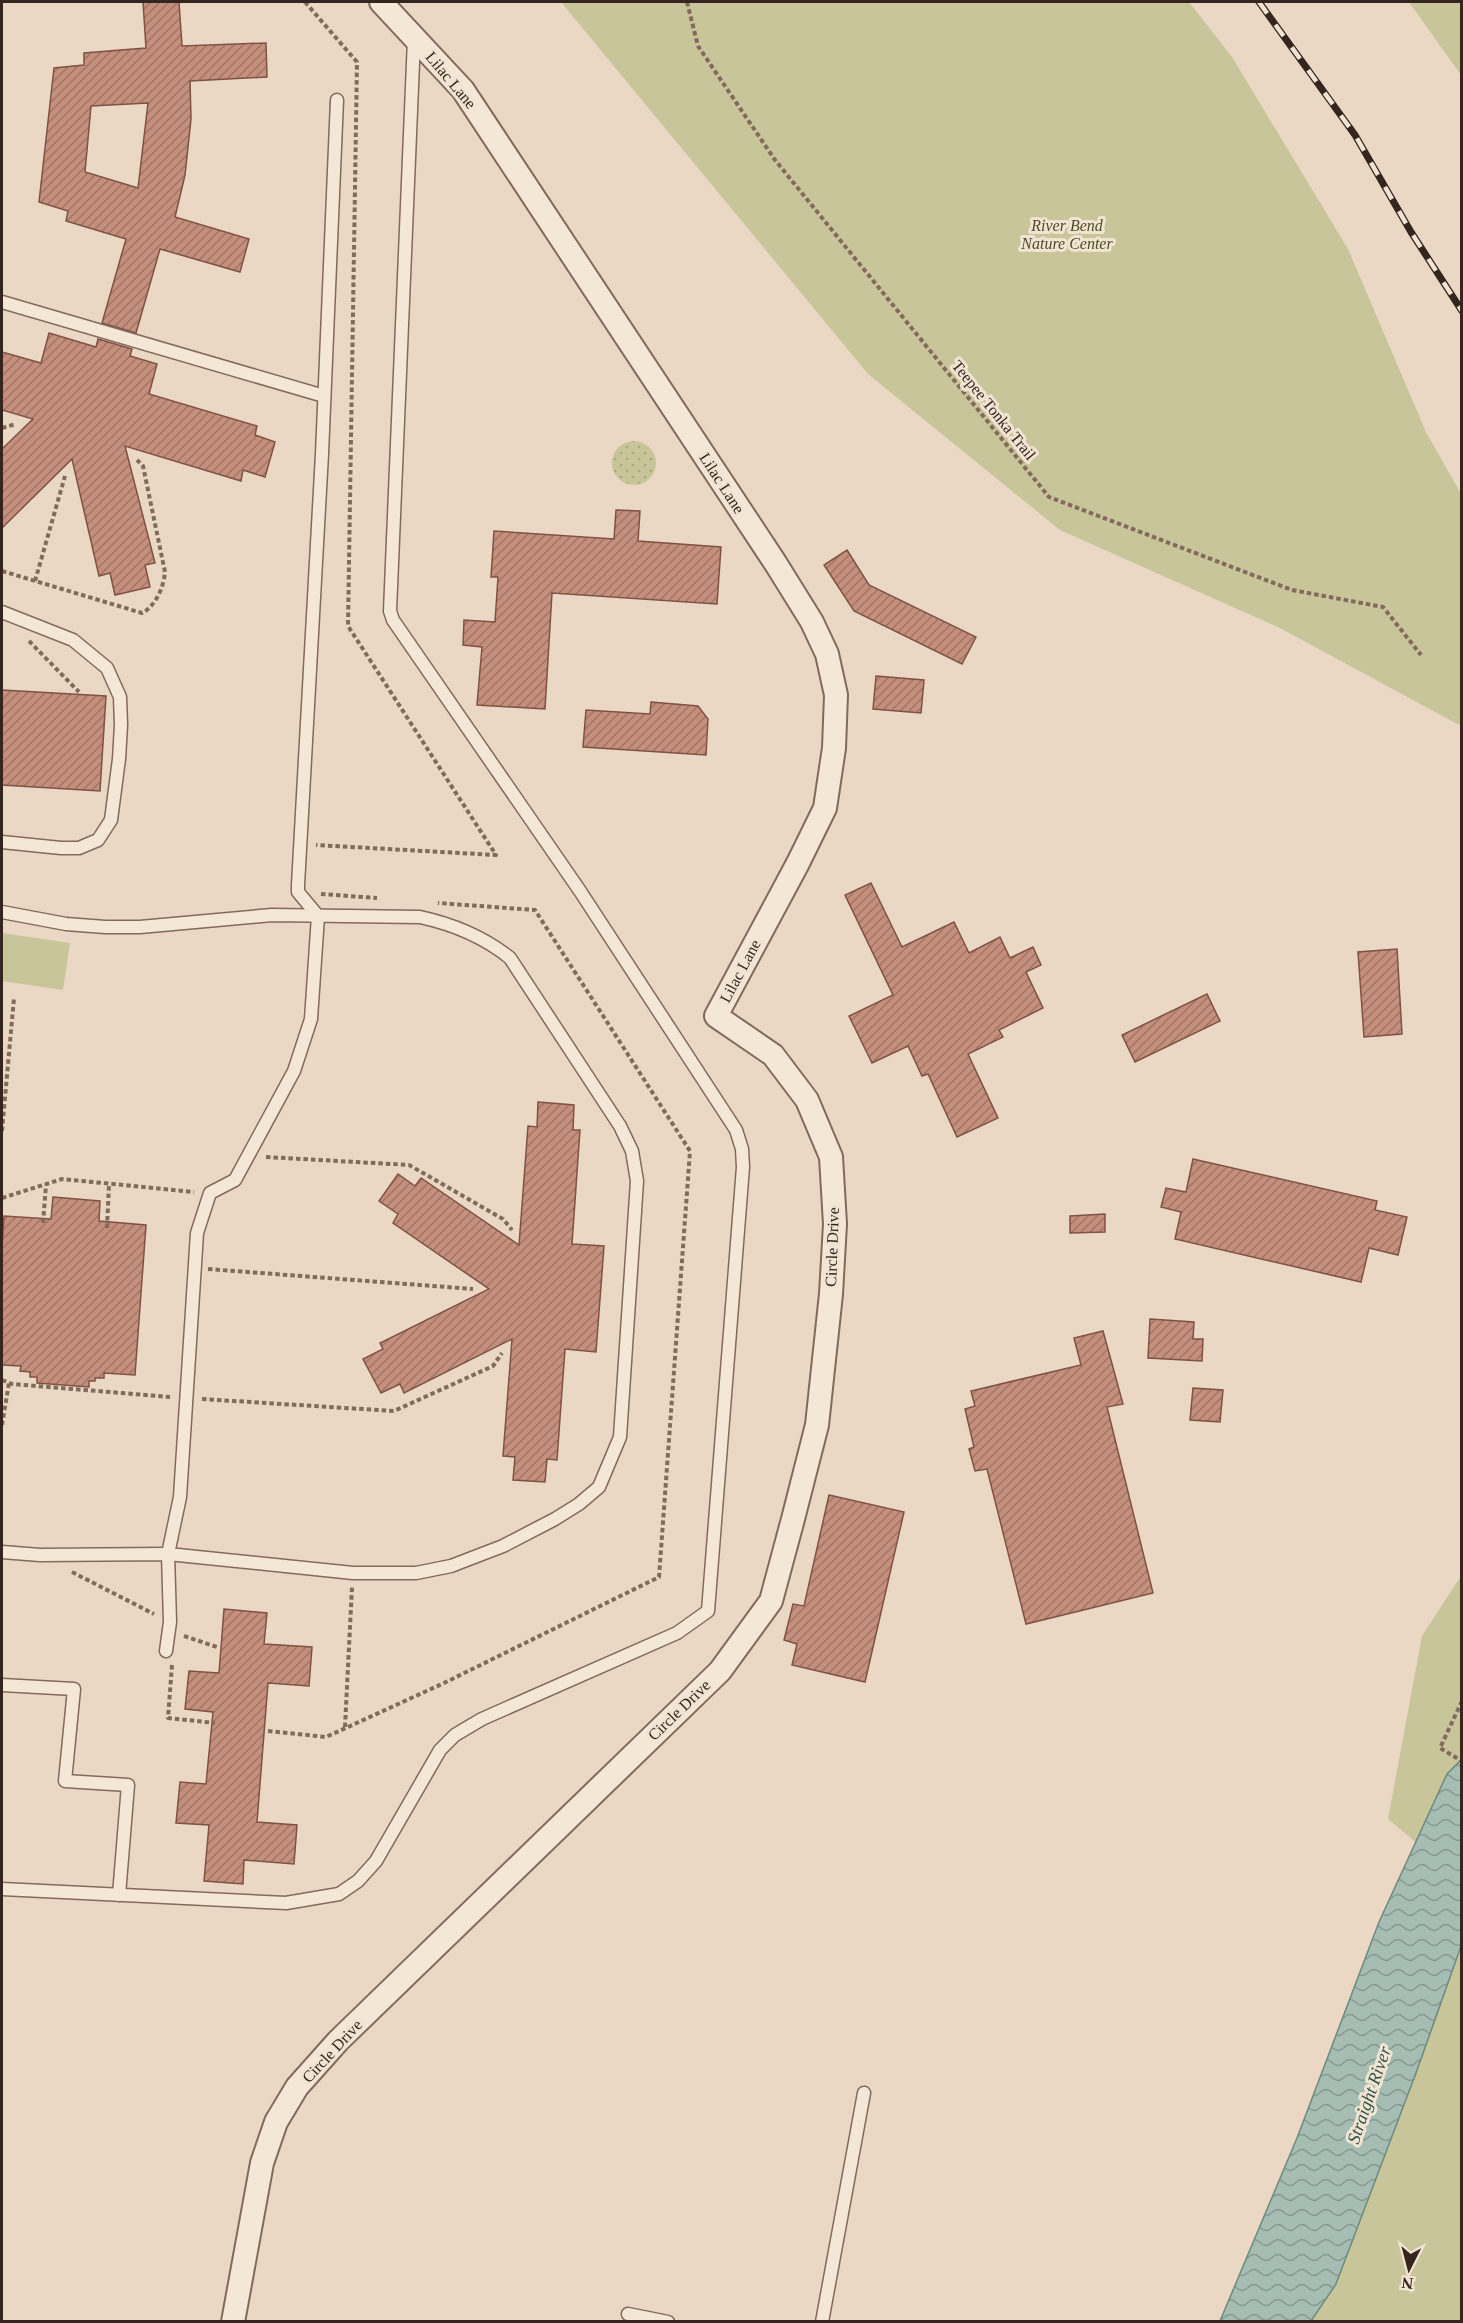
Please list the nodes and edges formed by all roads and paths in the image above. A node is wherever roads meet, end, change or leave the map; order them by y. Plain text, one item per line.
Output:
1 (381, 2) edge
2 (687, 2) edge
3 (414, 38) junction
4 (337, 100) dead end
5 (2, 302) edge
6 (324, 396) junction
7 (16, 424) dead end
8 (2, 428) edge
9 (137, 460) dead end
10 (65, 476) dead end
11 (2, 572) edge
12 (35, 581) junction
13 (2, 612) edge
14 (22, 634) dead end
15 (1421, 655) dead end
16 (79, 692) dead end
17 (2, 842) edge
18 (298, 892) junction
19 (381, 899) dead end
20 (429, 902) dead end
21 (2, 912) edge
22 (318, 916) junction
23 (14, 998) dead end
24 (716, 1016) joint
25 (2, 1045) edge
26 (9, 1046) junction
27 (2, 1131) edge
28 (248, 1156) junction
29 (46, 1184) junction
30 (109, 1184) junction
31 (210, 1193) junction
32 (2, 1198) edge
33 (43, 1223) dead end
34 (107, 1228) dead end
35 (512, 1230) dead end
36 (195, 1268) junction
37 (473, 1289) dead end
38 (502, 1353) dead end
39 (2, 1380) edge
40 (9, 1383) junction
41 (186, 1398) junction
42 (2, 1425) edge
43 (2, 1552) edge
44 (168, 1554) junction
45 (70, 1571) dead end
46 (353, 1573) junction
47 (170, 1622) junction
48 (217, 1647) dead end
49 (169, 1653) joint
50 (2, 1684) edge
51 (1461, 1701) edge
52 (215, 1722) dead end
53 (345, 1727) junction
54 (268, 1731) dead end
55 (1461, 1761) edge
56 (2, 1889) edge
57 (119, 1895) junction
58 (864, 2093) dead end
59 (628, 2314) dead end
60 (233, 2322) edge
61 (668, 2322) edge
62 (822, 2322) edge

1 - 3 street, Lilac Lane
2 - 15 path, Teepee Tonka Trail
3 - 24 street, Lilac Lane
3 - 57 lane
4 - 6 lane
5 - 6 lane
6 - 18 lane
7 - 8 path
9 - 12 path
10 - 12 path
11 - 12 path
13 - 17 lane
14 - 16 path
18 - 19 path
18 - 22 lane
20 - 53 path
21 - 22 lane
22 - 28 lane
22 - 46 lane
23 - 26 path
24 - 60 street, Circle Drive
25 - 26 path
26 - 27 path
28 - 31 lane
28 - 35 path
29 - 30 path
29 - 32 path
29 - 33 path
30 - 31 path
30 - 34 path
31 - 36 lane
36 - 37 path
36 - 41 lane
38 - 41 path
39 - 40 path
40 - 41 path
40 - 42 path
41 - 44 lane
43 - 44 lane
44 - 46 lane
44 - 47 lane
45 - 47 path
46 - 53 path
47 - 48 path
47 - 49 lane
49 - 52 path
50 - 57 lane
51 - 55 path
53 - 54 path
56 - 57 lane
58 - 62 lane
59 - 61 lane

